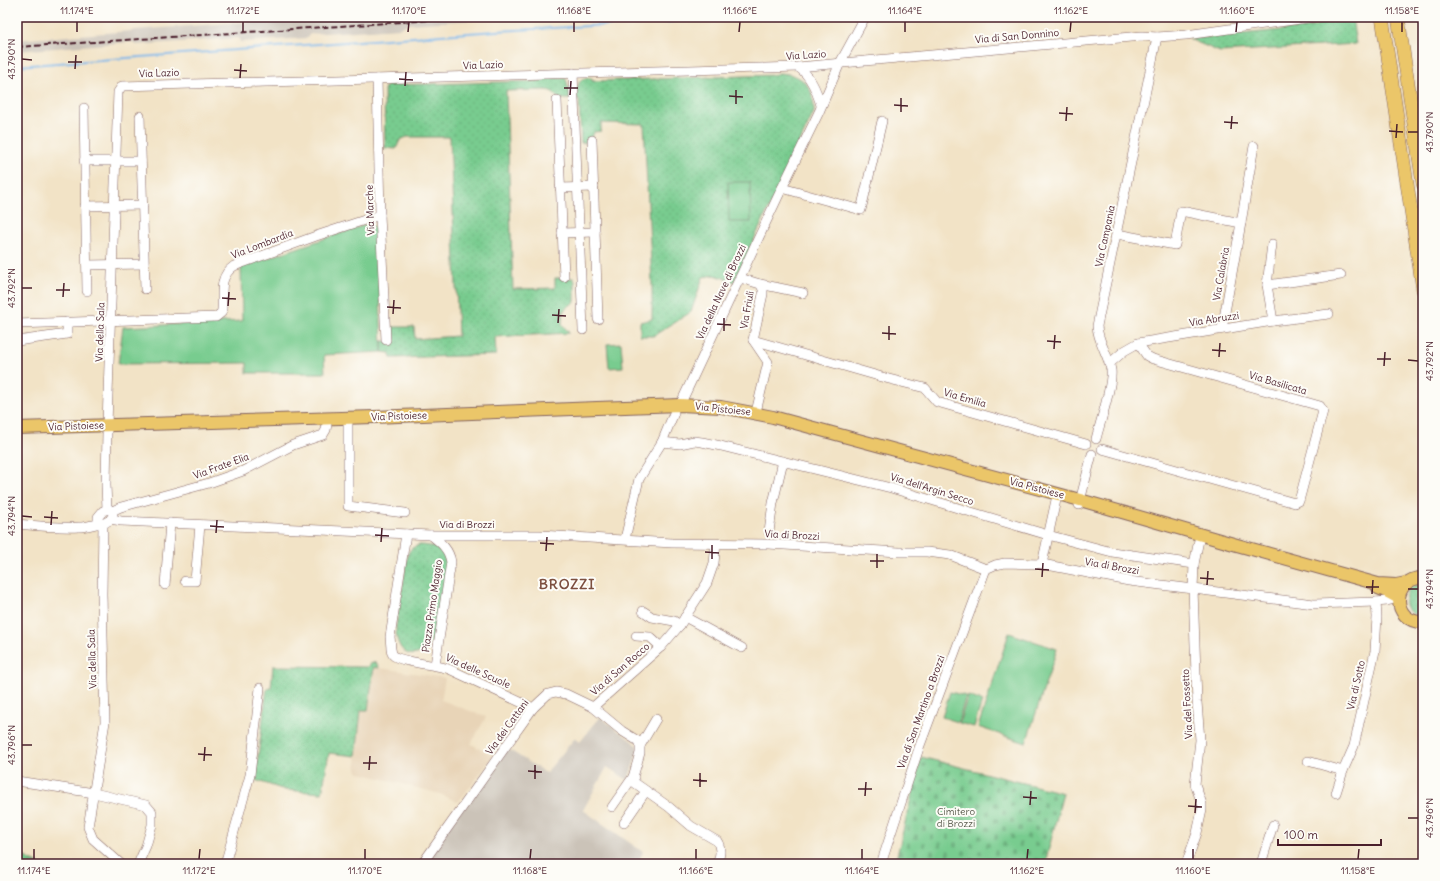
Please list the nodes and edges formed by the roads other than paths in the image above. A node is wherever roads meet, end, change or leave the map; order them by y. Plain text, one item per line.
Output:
1 (865, 17) edge
2 (1315, 17) edge
3 (1382, 17) edge
4 (1398, 17) edge
5 (1157, 37) junction
6 (840, 63) junction
7 (798, 67) junction
8 (573, 73) junction
9 (377, 79) junction
10 (126, 85) joint
11 (557, 100) dead end
12 (821, 105) junction
13 (84, 108) dead end
14 (140, 116) dead end
15 (882, 121) dead end
16 (592, 140) dead end
17 (559, 146) junction
18 (576, 146) junction
19 (1254, 146) dead end
20 (116, 161) junction
21 (141, 161) junction
22 (84, 162) junction
23 (1423, 184) edge
24 (594, 187) junction
25 (560, 188) junction
26 (578, 188) junction
27 (782, 188) junction
28 (143, 205) junction
29 (85, 206) junction
30 (114, 206) junction
31 (380, 215) junction
32 (1241, 223) junction
33 (595, 232) junction
34 (562, 233) junction
35 (579, 233) junction
36 (1117, 234) junction
37 (1272, 244) dead end
38 (113, 264) junction
39 (144, 264) junction
40 (87, 265) junction
41 (597, 275) junction
42 (1341, 275) dead end
43 (581, 276) junction
44 (564, 277) dead end
45 (740, 278) junction
46 (760, 284) junction
47 (1267, 285) junction
48 (145, 289) dead end
49 (1423, 290) edge
50 (87, 291) dead end
51 (803, 293) dead end
52 (1329, 314) dead end
53 (598, 319) dead end
54 (111, 321) junction
55 (1273, 321) junction
56 (67, 322) junction
57 (17, 324) edge
58 (1222, 329) junction
59 (583, 330) dead end
60 (386, 340) dead end
61 (753, 340) junction
62 (17, 342) edge
63 (1138, 343) junction
64 (774, 347) joint
65 (1109, 364) junction
66 (677, 409) junction
67 (756, 412) junction
68 (326, 424) junction
69 (348, 424) junction
70 (17, 428) edge
71 (107, 428) junction
72 (17, 433) edge
73 (1096, 439) junction
74 (662, 442) junction
75 (1086, 444) junction
76 (1102, 449) junction
77 (1092, 454) junction
78 (783, 461) junction
79 (1056, 500) junction
80 (1079, 503) junction
81 (110, 513) junction
82 (405, 513) dead end
83 (100, 523) junction
84 (170, 523) junction
85 (17, 524) edge
86 (200, 525) junction
87 (406, 534) junction
88 (431, 535) junction
89 (1048, 535) junction
90 (625, 539) junction
91 (768, 539) junction
92 (1199, 540) junction
93 (716, 544) junction
94 (1042, 564) junction
95 (1194, 564) junction
96 (986, 569) junction
97 (1423, 578) edge
98 (185, 581) dead end
99 (1406, 583) junction
100 (165, 585) dead end
101 (1193, 589) junction
102 (1376, 602) junction
103 (1399, 602) junction
104 (643, 611) dead end
105 (683, 621) junction
106 (1423, 622) edge
107 (636, 636) dead end
108 (661, 647) junction
109 (742, 648) dead end
110 (435, 665) junction
111 (260, 688) dead end
112 (592, 707) junction
113 (533, 708) junction
114 (656, 719) dead end
115 (640, 746) junction
116 (1308, 761) dead end
117 (1343, 771) junction
118 (633, 778) junction
119 (17, 781) edge
120 (646, 791) junction
121 (94, 793) junction
122 (1336, 793) dead end
123 (612, 807) dead end
124 (624, 823) dead end
125 (1272, 825) dead end
126 (1423, 862) edge
127 (121, 864) edge
128 (138, 864) edge
129 (225, 864) edge
130 (422, 864) edge
131 (717, 864) edge
132 (881, 864) edge
133 (1186, 864) edge
134 (1261, 864) edge
135 (1417, 864) edge

1 - 6 street, Via della Nave di Brozzi
2 - 5 street, Via di San Donnino
3 - 49 highway
4 - 23 highway
5 - 6 street, Via di San Donnino
5 - 36 street, Via Campania
6 - 7 street, Via Lazio
6 - 12 street, Via della Nave di Brozzi
7 - 8 street, Via Lazio
7 - 12 street
8 - 9 street, Via Lazio
8 - 18 street
9 - 10 street, Via Lazio
9 - 31 street, Via Marche
10 - 20 street, Via della Sala
11 - 17 street
12 - 27 street, Via della Nave di Brozzi
13 - 22 street, Via della Sala
14 - 21 street
15 - 27 street
16 - 24 street
17 - 18 street
17 - 25 street
18 - 26 street
19 - 32 street, Via Calabria
20 - 21 street
20 - 22 street
20 - 30 street, Via della Sala
21 - 28 street
22 - 29 street, Via della Sala
24 - 26 street
24 - 33 street
25 - 26 street
25 - 34 street
26 - 35 street
27 - 45 street, Via della Nave di Brozzi
28 - 30 street
28 - 39 street
29 - 30 street
29 - 40 street, Via della Sala
30 - 38 street, Via della Sala
31 - 54 street, Via Lombardia
31 - 60 street, Via Marche
32 - 36 street
32 - 58 street, Via Calabria
33 - 35 street
33 - 41 street
34 - 35 street
34 - 44 street
35 - 43 street
36 - 65 street, Via Campania
37 - 47 street
38 - 39 street
38 - 40 street
38 - 54 street, Via della Sala
39 - 48 street
40 - 50 street, Via della Sala
41 - 43 street
41 - 53 street
42 - 47 street
43 - 59 street
45 - 46 street, Via Friuli
45 - 66 street, Via della Nave di Brozzi
46 - 51 street, Via Friuli
46 - 61 street, Via Friuli
47 - 55 street
52 - 55 street, Via Abruzzi
54 - 56 street, Via Lombardia
54 - 71 street, Via della Sala
55 - 58 street, Via Abruzzi
56 - 57 street, Via Lombardia
56 - 62 street
58 - 63 street, Via Abruzzi
61 - 64 street, Via Friuli
61 - 67 street, Via Friuli
63 - 65 street, Via Abruzzi
63 - 76 street, Via Basilicata
64 - 75 street, Via Emilia
65 - 73 street, Via Campania
66 - 67 main road, Via Pistoiese
66 - 69 main road, Via Pistoiese
66 - 71 main road, Via Pistoiese
66 - 74 street, Via della Nave di Brozzi
66 - 79 main road, Via Pistoiese
67 - 80 main road, Via Pistoiese
68 - 69 main road, Via Pistoiese
68 - 71 main road, Via Pistoiese
68 - 81 street, Via Frate Elia
69 - 82 street
70 - 71 main road, Via Pistoiese
71 - 72 main road, Via Pistoiese
71 - 81 street, Via della Sala
73 - 75 street
73 - 76 street
74 - 78 street, Via dell'Argin Secco
74 - 90 street, Via della Nave di Brozzi
75 - 77 street
76 - 77 street
77 - 80 street
78 - 89 street, Via dell'Argin Secco
78 - 91 street
79 - 80 main road, Via Pistoiese
79 - 89 street
80 - 92 main road, Via Pistoiese
80 - 99 main road, Via Pistoiese
81 - 83 street
81 - 84 street, Via di Brozzi
83 - 85 street
83 - 121 street, Via della Sala
84 - 86 street, Via di Brozzi
84 - 100 street
86 - 87 street, Via di Brozzi
86 - 98 street
87 - 88 street, Via di Brozzi
87 - 110 street, Piazza Primo Maggio
88 - 90 street, Via di Brozzi
88 - 110 street, Piazza Primo Maggio
89 - 94 street
89 - 95 street, Via dell'Argin Secco
90 - 93 street, Via di Brozzi
91 - 93 street, Via di Brozzi
91 - 96 street, Via di Brozzi
92 - 95 street, Via del Fossetto
92 - 103 main road, Via Pistoiese
93 - 105 street, Via di San Rocco
94 - 96 street, Via di Brozzi
94 - 101 street, Via di Brozzi
95 - 101 street, Via del Fossetto
96 - 132 street, Via di San Martino a Brozzi
97 - 99 main road, Via Pistoiese
99 - 103 main road
101 - 102 street, Via di Brozzi
101 - 133 street, Via del Fossetto
102 - 103 street, Via di Brozzi
102 - 117 street, Via di Sotto
103 - 106 main road, Via Pistoiese
104 - 105 street
105 - 108 street, Via di San Rocco
105 - 109 street
107 - 108 street, Via di San Rocco
108 - 112 street, Via di San Rocco
110 - 113 street, Via delle Scuole
111 - 129 street
112 - 113 street, Via dei Cattani
112 - 115 street, Via dei Cattani
113 - 130 street, Via dei Cattani
114 - 115 street
115 - 118 street
116 - 117 street
117 - 122 street, Via di Sotto
118 - 120 street
118 - 123 street
119 - 121 street
120 - 124 street
120 - 131 street
121 - 127 street, Via della Sala
121 - 128 street
125 - 134 street
126 - 135 street

